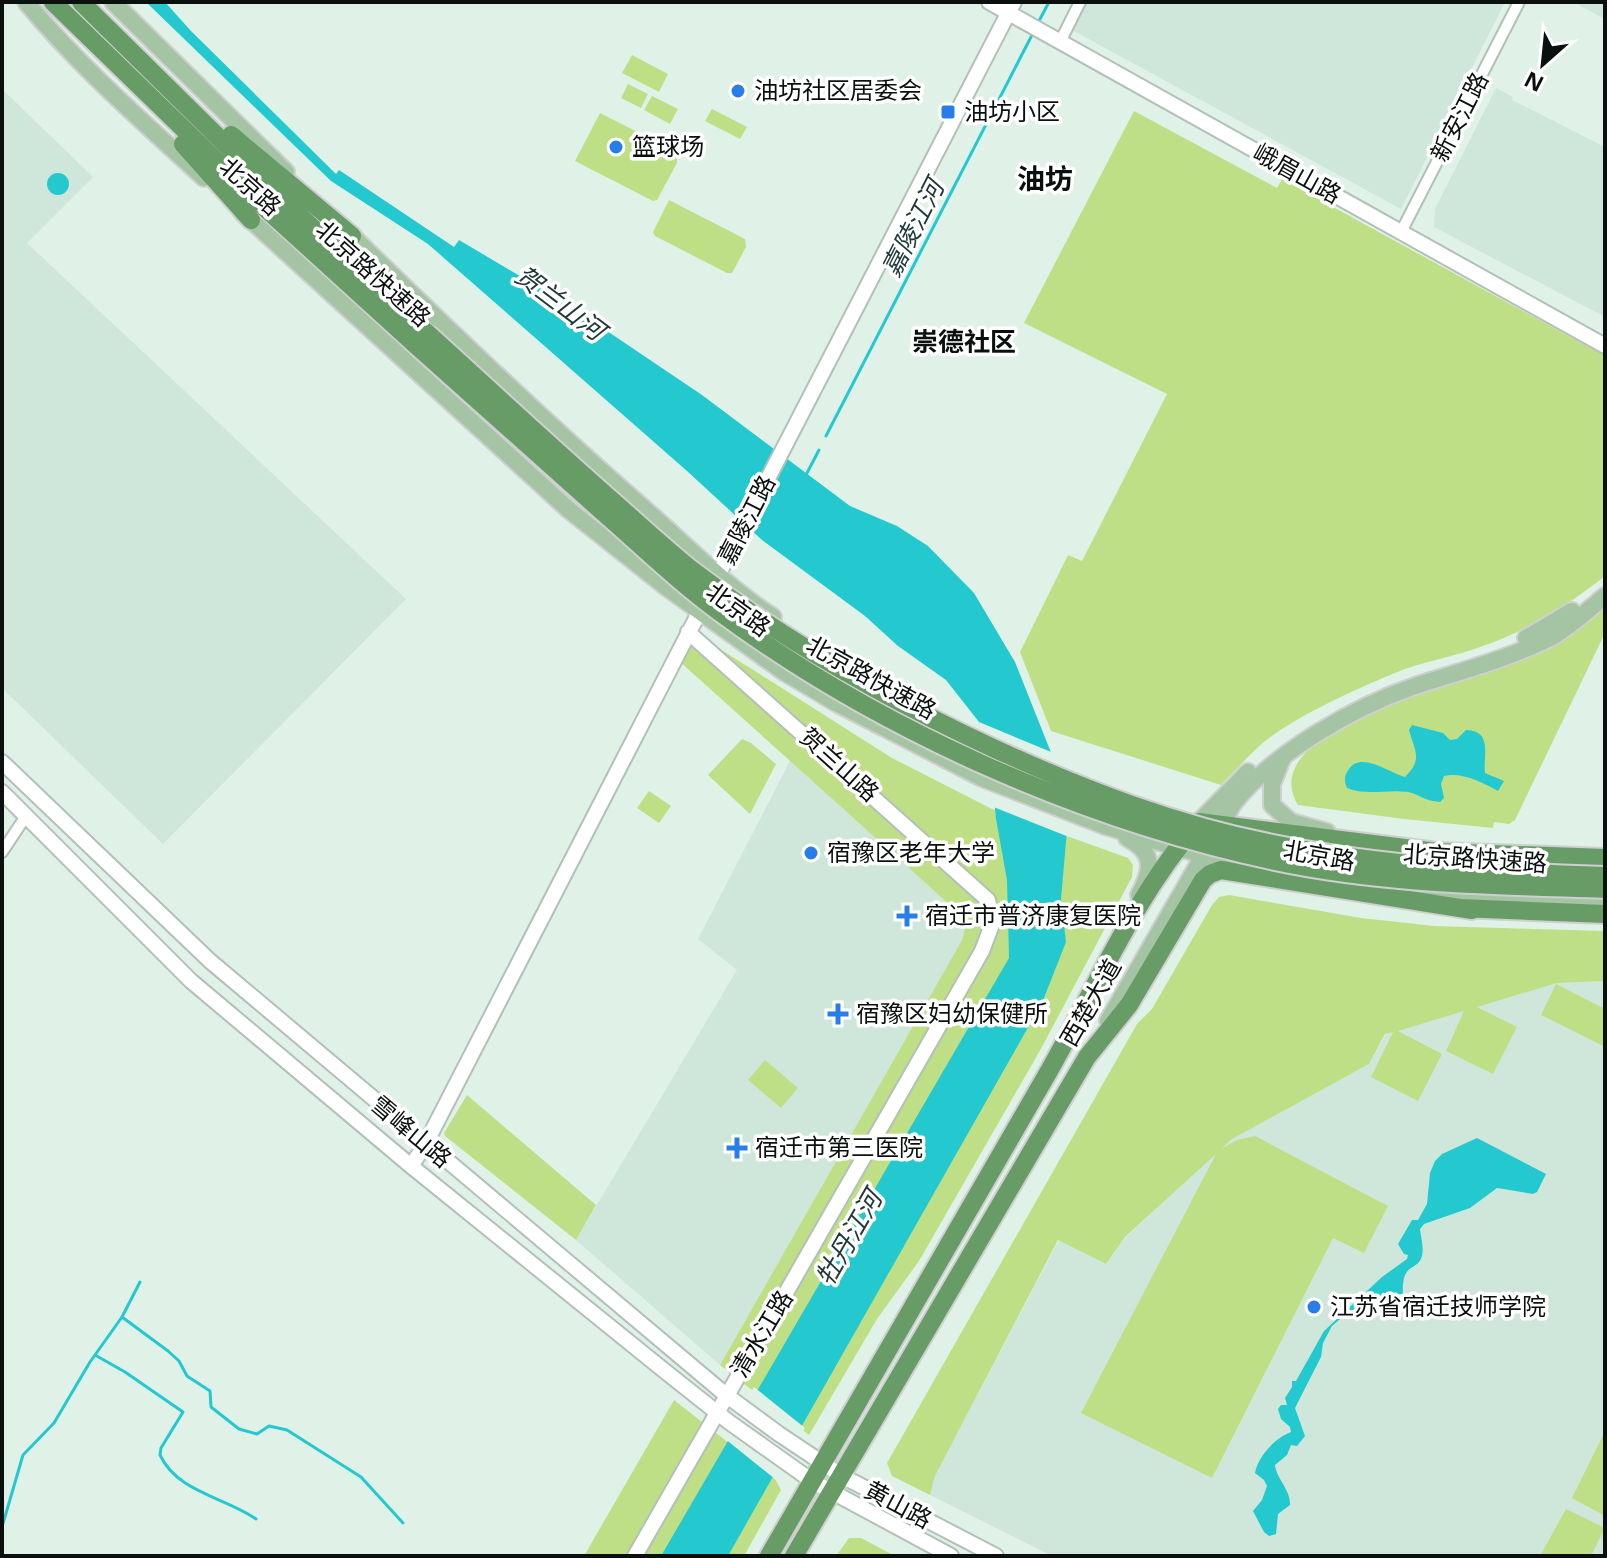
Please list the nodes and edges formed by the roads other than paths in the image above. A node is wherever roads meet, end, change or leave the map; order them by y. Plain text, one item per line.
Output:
1 (26, 2) edge
2 (44, 2) edge
3 (53, 2) edge
4 (81, 2) edge
5 (88, 2) edge
6 (113, 2) edge
7 (989, 2) edge
8 (1080, 2) edge
9 (1519, 2) edge
10 (1011, 8) edge
11 (1060, 42) junction
12 (251, 220) junction
13 (1401, 232) junction
14 (352, 236) junction
15 (422, 340) junction
16 (1605, 346) edge
17 (718, 575) junction
18 (1605, 586) edge
19 (1605, 596) edge
20 (700, 611) junction
21 (688, 632) junction
22 (1282, 759) junction
23 (2, 762) edge
24 (2, 792) edge
25 (26, 816) junction
26 (1199, 822) junction
27 (1105, 826) junction
28 (1220, 826) junction
29 (1387, 846) junction
30 (1176, 848) junction
31 (2, 852) edge
32 (1203, 856) junction
33 (1605, 858) edge
34 (1605, 864) edge
35 (1605, 876) edge
36 (1295, 878) junction
37 (1605, 889) edge
38 (988, 900) joint
39 (1413, 901) junction
40 (1605, 901) edge
41 (1605, 914) edge
42 (1064, 1045) junction
43 (1087, 1057) junction
44 (425, 1145) junction
45 (411, 1166) junction
46 (726, 1395) junction
47 (716, 1412) junction
48 (824, 1464) junction
49 (812, 1481) junction
50 (836, 1483) junction
51 (635, 1556) edge
52 (769, 1556) edge
53 (794, 1556) edge
54 (951, 1556) edge
55 (996, 1556) edge

1 - 12 main road, 北京路
2 - 12 highway
3 - 15 highway, 北京路快速路
4 - 15 highway, 北京路快速路
5 - 14 highway
6 - 14 main road, 北京路
7 - 10 street, 峨眉山路
8 - 11 street
9 - 13 street, 新安江路
10 - 11 street, 峨眉山路
10 - 17 street, 嘉陵江路
11 - 13 street, 峨眉山路
12 - 20 main road, 北京路
13 - 16 street, 峨眉山路
14 - 17 main road, 北京路
15 - 35 highway, 北京路快速路, bridge
15 - 37 highway, 北京路快速路, bridge
17 - 20 street, 嘉陵江路
17 - 26 main road, 北京路, bridge
18 - 26 main road, 西楚大道
19 - 22 main road, 西楚大道
20 - 21 street, 嘉陵江路
20 - 27 main road, 北京路
21 - 38 street, 贺兰山路
21 - 44 street, 嘉陵江路
22 - 28 main road, 西楚大道
22 - 29 main road
23 - 44 street, 雪峰山路
24 - 25 street, 雪峰山路
25 - 31 street
25 - 45 street, 雪峰山路
26 - 28 highway
26 - 30 highway, 西楚大道
27 - 30 main road, 北京路
27 - 42 main road
28 - 29 highway
28 - 32 main road, 西楚大道
28 - 34 main road, 北京路
29 - 33 highway
30 - 32 main road, 北京路
30 - 42 highway, 西楚大道
32 - 36 main road, 北京路
32 - 43 main road, 西楚大道
36 - 39 highway
36 - 40 main road, 北京路
38 - 46 street, 清水江路
39 - 41 highway
39 - 43 highway
42 - 48 highway, 西楚大道
43 - 50 highway, 西楚大道
44 - 45 street, 嘉陵江路
44 - 46 street, 雪峰山路
45 - 47 street, 雪峰山路
46 - 47 street, 清水江路
46 - 48 street, 雪峰山路
47 - 49 street, 雪峰山路
47 - 51 street, 清水江路
48 - 49 highway
48 - 50 street, 雪峰山路
49 - 50 street, 黄山路
49 - 52 highway
50 - 53 highway, 西楚大道
50 - 54 street, 黄山路
50 - 55 street, 黄山路

